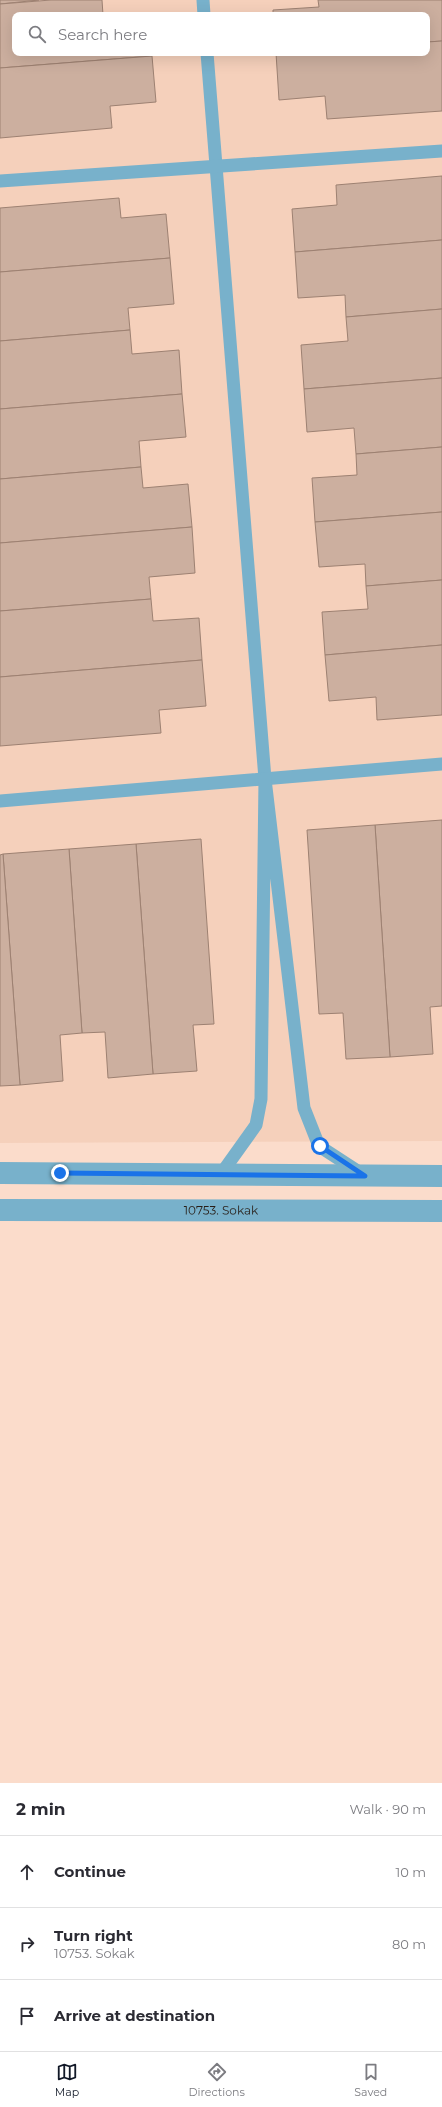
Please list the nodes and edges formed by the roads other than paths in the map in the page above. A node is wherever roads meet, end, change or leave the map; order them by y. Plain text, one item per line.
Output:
1 (203, 0) edge
2 (204, 12) edge
3 (208, 56) edge
4 (442, 151) edge
5 (217, 166) junction
6 (0, 181) edge
7 (442, 764) edge
8 (265, 779) junction
9 (0, 801) edge
10 (0, 1173) edge
11 (221, 1174) junction
12 (365, 1176) junction
13 (442, 1176) edge
14 (0, 1210) edge
15 (442, 1211) edge

1 - 2 lane
3 - 5 lane
4 - 5 lane
5 - 6 lane
5 - 8 lane
7 - 8 lane
8 - 9 lane
8 - 11 lane
8 - 12 lane
10 - 11 street
11 - 12 street
12 - 13 street
14 - 15 street, 10753. Sokak

